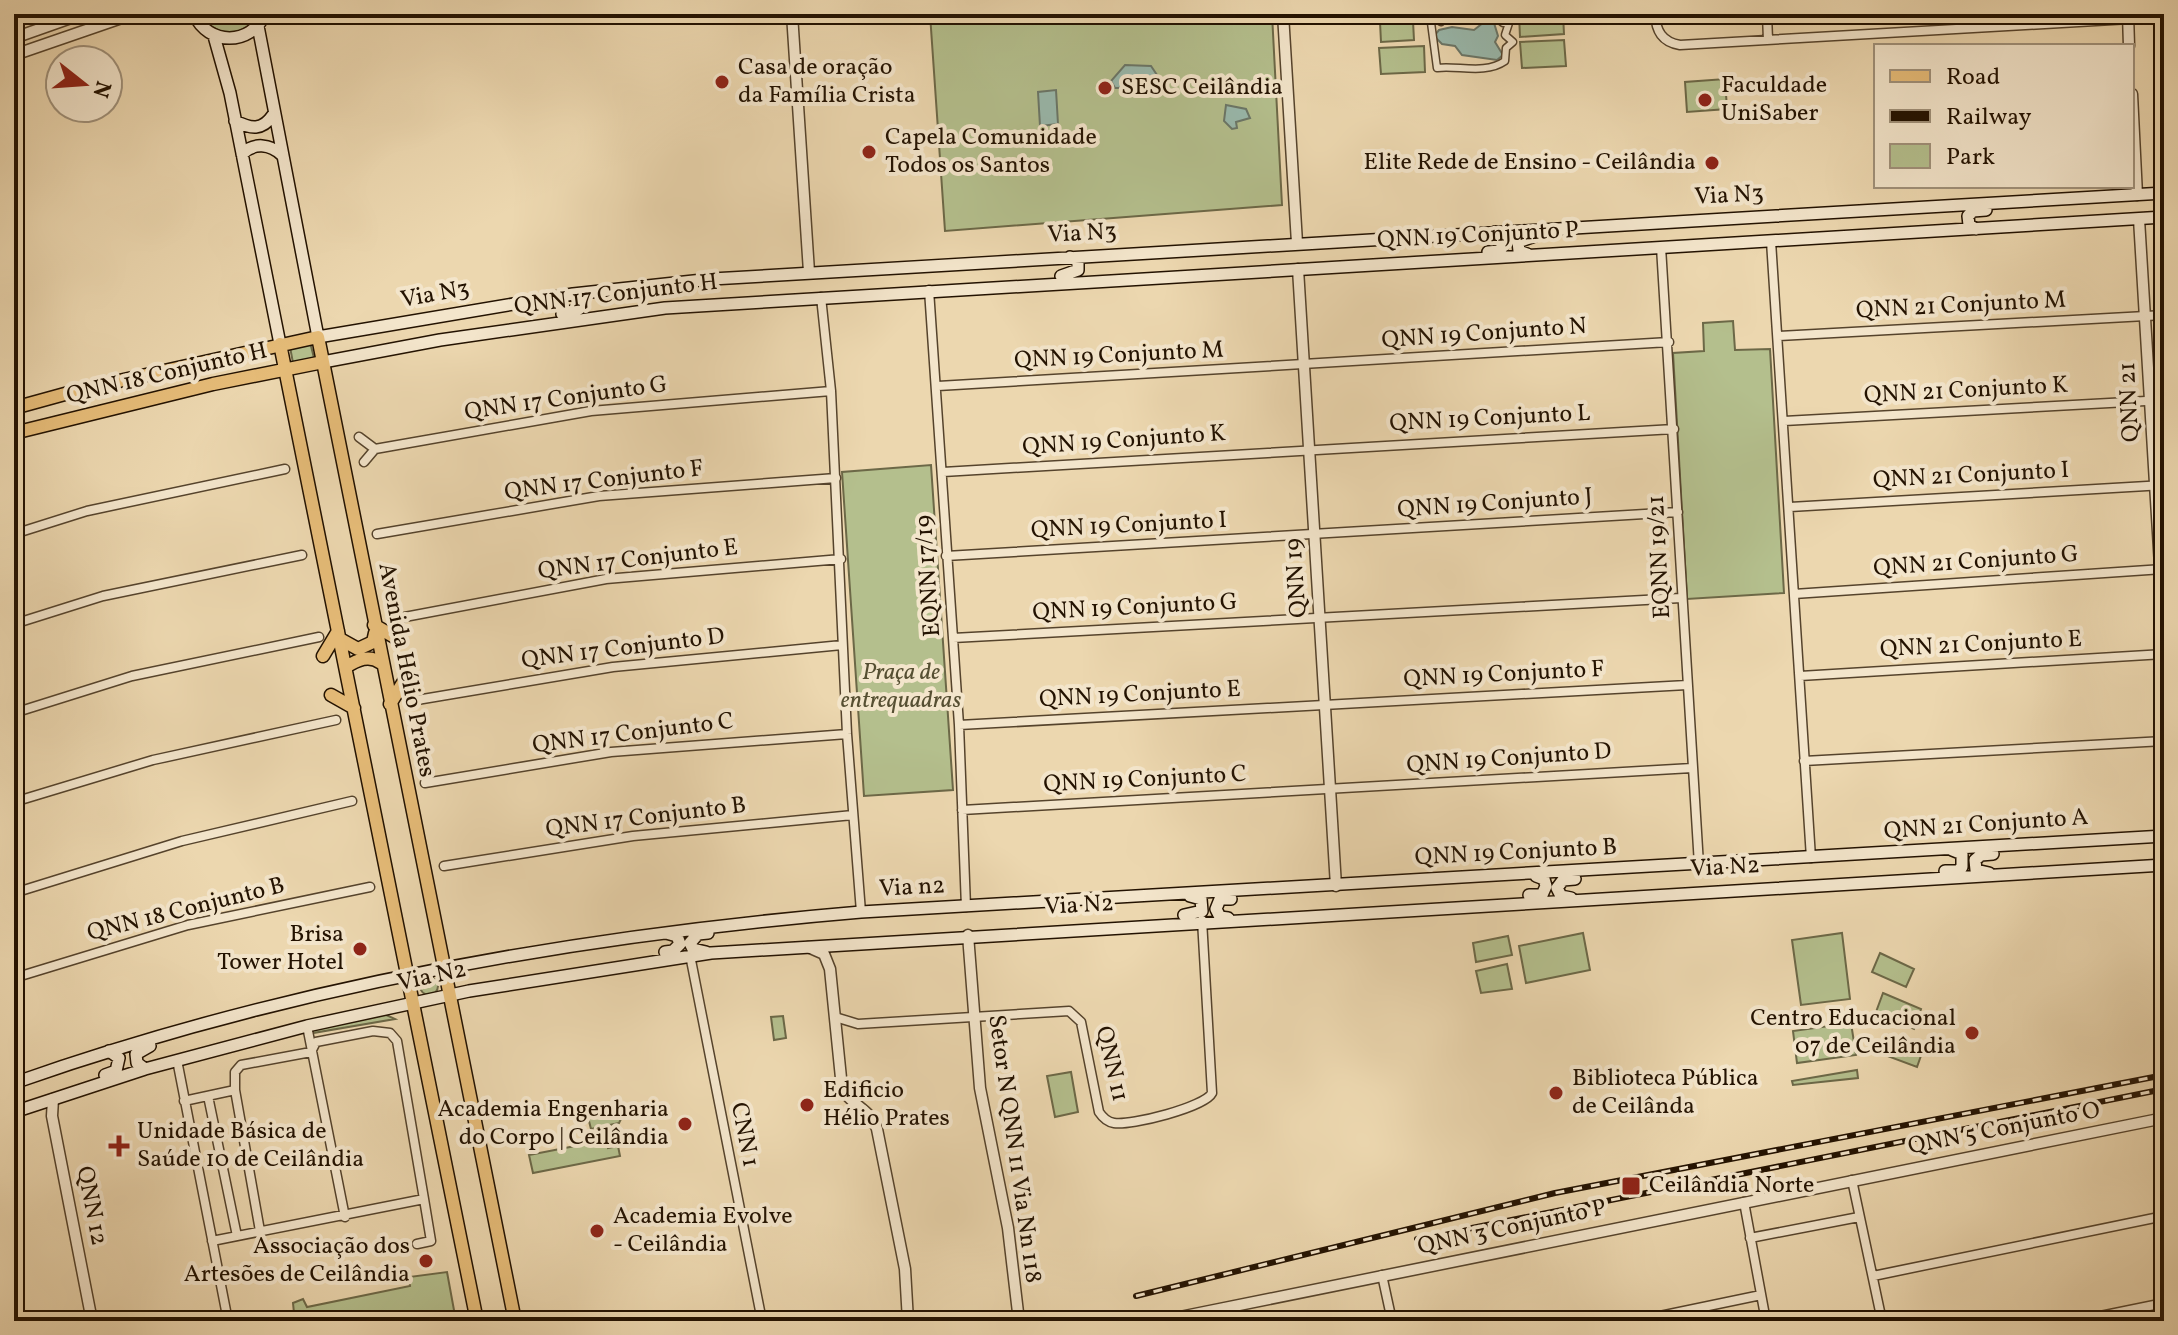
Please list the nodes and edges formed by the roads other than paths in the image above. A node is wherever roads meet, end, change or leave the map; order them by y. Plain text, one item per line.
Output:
1 (82, 14) edge
2 (133, 14) edge
3 (194, 14) edge
4 (265, 14) edge
5 (1283, 14) edge
6 (1440, 14) edge
7 (1505, 14) edge
8 (1655, 14) edge
9 (1767, 14) edge
10 (792, 15) edge
11 (2128, 16) edge
12 (2164, 17) edge
13 (2048, 18) edge
14 (68, 19) junction
15 (258, 26) junction
16 (40, 29) junction
17 (74, 34) junction
18 (214, 36) junction
19 (14, 38) edge
20 (1768, 40) junction
21 (2129, 44) edge
22 (43, 45) junction
23 (14, 55) edge
24 (273, 115) junction
25 (235, 121) junction
26 (2134, 134) edge
27 (242, 154) junction
28 (282, 156) junction
29 (2164, 193) edge
30 (2137, 195) junction
31 (2070, 198) junction
32 (1943, 206) junction
33 (2164, 217) edge
34 (2139, 219) junction
35 (1626, 224) junction
36 (1976, 229) junction
37 (1495, 232) junction
38 (1776, 241) junction
39 (1297, 243) junction
40 (1272, 245) junction
41 (1661, 247) junction
42 (1527, 254) junction
43 (1070, 257) junction
44 (1404, 262) junction
45 (1298, 269) junction
46 (809, 272) junction
47 (712, 279) junction
48 (1101, 280) junction
49 (929, 290) junction
50 (902, 292) junction
51 (573, 294) junction
52 (821, 297) junction
53 (603, 314) junction
54 (2164, 315) edge
55 (2145, 316) junction
56 (1779, 336) junction
57 (318, 337) junction
58 (440, 340) junction
59 (1669, 342) junction
60 (280, 344) junction
61 (323, 362) junction
62 (1302, 366) junction
63 (284, 369) junction
64 (113, 383) junction
65 (938, 386) junction
66 (831, 391) junction
67 (2164, 400) edge
68 (2150, 401) junction
69 (14, 408) edge
70 (14, 415) edge
71 (1784, 421) junction
72 (1674, 429) junction
73 (15, 433) edge
74 (359, 437) dead end
75 (375, 449) junction
76 (1308, 449) junction
77 (364, 462) dead end
78 (285, 469) dead end
79 (943, 472) junction
80 (836, 478) junction
81 (2159, 486) edge
82 (1790, 507) junction
83 (1678, 512) junction
84 (14, 534) edge
85 (377, 534) dead end
86 (1314, 535) junction
87 (302, 555) dead end
88 (946, 556) junction
89 (841, 559) junction
90 (2162, 569) edge
91 (1794, 594) junction
92 (1681, 598) junction
93 (1320, 618) junction
94 (394, 619) dead end
95 (14, 624) edge
96 (374, 629) junction
97 (2164, 632) edge
98 (339, 635) junction
99 (319, 637) dead end
100 (953, 638) junction
101 (398, 639) dead end
102 (842, 645) junction
103 (2164, 654) edge
104 (323, 656) dead end
105 (381, 663) junction
106 (346, 667) junction
107 (1800, 676) junction
108 (406, 678) dead end
109 (1687, 685) junction
110 (331, 695) dead end
111 (411, 701) dead end
112 (390, 704) junction
113 (1324, 705) junction
114 (354, 708) junction
115 (14, 713) edge
116 (336, 720) dead end
117 (959, 725) junction
118 (847, 734) junction
119 (2164, 741) edge
120 (1804, 761) junction
121 (1692, 768) junction
122 (425, 783) dead end
123 (1329, 791) junction
124 (352, 801) dead end
125 (14, 802) edge
126 (962, 810) junction
127 (853, 815) junction
128 (2164, 836) edge
129 (2096, 840) junction
130 (1945, 850) junction
131 (1811, 858) junction
132 (1683, 865) junction
133 (1699, 865) junction
134 (2164, 865) edge
135 (444, 866) dead end
136 (2001, 874) junction
137 (1526, 875) junction
138 (1854, 882) junction
139 (1333, 886) junction
140 (370, 887) dead end
141 (14, 893) edge
142 (1185, 895) junction
143 (1585, 899) junction
144 (966, 907) junction
145 (1429, 907) junction
146 (861, 912) junction
147 (1202, 916) junction
148 (807, 917) junction
149 (1235, 919) junction
150 (658, 932) junction
151 (968, 935) junction
152 (803, 945) junction
153 (711, 953) junction
154 (690, 955) junction
155 (444, 969) junction
156 (571, 973) junction
157 (408, 976) junction
158 (14, 978) edge
159 (450, 994) junction
160 (413, 1003) junction
161 (974, 1016) junction
162 (835, 1017) junction
163 (218, 1022) junction
164 (307, 1026) junction
165 (109, 1051) junction
166 (311, 1052) junction
167 (177, 1060) junction
168 (145, 1069) junction
169 (14, 1083) edge
170 (235, 1090) junction
171 (208, 1096) junction
172 (56, 1098) junction
173 (184, 1101) junction
174 (14, 1112) edge
175 (2164, 1118) edge
176 (1852, 1180) junction
177 (424, 1199) junction
178 (1744, 1202) junction
179 (2164, 1216) edge
180 (345, 1217) junction
181 (1859, 1217) junction
182 (260, 1231) junction
183 (237, 1236) junction
184 (1750, 1238) junction
185 (212, 1241) junction
186 (417, 1244) dead end
187 (1382, 1275) junction
188 (1873, 1276) junction
189 (1761, 1295) junction
190 (2164, 1303) edge
191 (92, 1321) edge
192 (228, 1321) edge
193 (477, 1321) edge
194 (515, 1321) edge
195 (762, 1321) edge
196 (908, 1321) edge
197 (1019, 1321) edge
198 (1160, 1321) edge
199 (1392, 1321) edge
200 (1636, 1321) edge
201 (1766, 1321) edge
202 (1882, 1321) edge
203 (2076, 1321) edge

1 - 14 street
2 - 17 street
3 - 18 main road
4 - 15 main road
5 - 39 street
6 - 7 street
8 - 20 street
9 - 20 street
10 - 46 street
11 - 12 street
11 - 13 street
11 - 21 street
13 - 20 street
14 - 16 street
14 - 17 street
15 - 18 main road
15 - 24 main road, Avenida Hélio Prates
16 - 19 street
16 - 22 street
17 - 22 street
18 - 25 main road
22 - 23 street
24 - 25 main road
24 - 28 main road, Avenida Hélio Prates
25 - 27 main road
26 - 30 street
27 - 28 main road
27 - 60 main road
28 - 57 main road, Avenida Hélio Prates
29 - 30 main road, Via N3
30 - 31 main road, Via N3
31 - 32 main road, Via N3
31 - 36 main road
32 - 35 main road, Via N3
32 - 38 main road
33 - 34 main road
34 - 36 main road
34 - 55 street, QNN 21
35 - 37 main road, Via N3
35 - 42 main road
36 - 38 main road
37 - 39 main road, Via N3
37 - 44 main road
38 - 41 main road, Via N3
38 - 56 street
39 - 40 main road, Via N3
40 - 43 main road, Via N3
40 - 48 main road
41 - 42 main road, QNN 19 Conjunto P
41 - 59 street, EQNN 19/21
42 - 44 main road, QNN 19 Conjunto P
43 - 46 main road, Via N3
43 - 50 main road
44 - 45 main road, QNN 19 Conjunto P
45 - 48 main road, QNN 19 Conjunto P
45 - 62 street, QNN 19
46 - 47 main road, Via N3
47 - 51 main road, Via N3
47 - 53 main road
48 - 49 main road, QNN 19 Conjunto P
49 - 50 main road
49 - 65 street, EQNN 17/19
50 - 52 main road
51 - 57 main road, Via N3
51 - 58 main road
52 - 53 main road, QNN 17 Conjunto H
52 - 66 street
53 - 58 main road, QNN 17 Conjunto H
54 - 55 street, QNN 21 Conjunto M
55 - 56 street, QNN 21 Conjunto M
55 - 68 street, QNN 21
56 - 71 street
57 - 60 main road, Via N3
57 - 61 main road, Avenida Hélio Prates
58 - 61 main road, QNN 17 Conjunto H
59 - 62 street, QNN 19 Conjunto N
59 - 72 street, EQNN 19/21
60 - 63 main road
60 - 64 main road, Via N3
61 - 63 main road
61 - 96 main road, Avenida Hélio Prates
62 - 65 street, QNN 19 Conjunto M
62 - 76 street, QNN 19
63 - 73 main road, QNN 18 Conjunto H
63 - 98 main road
64 - 69 main road, Via N3
64 - 70 main road
65 - 79 street, EQNN 17/19
66 - 75 street, QNN 17 Conjunto G
66 - 80 street
67 - 68 street, QNN 21 Conjunto K
68 - 71 street, QNN 21 Conjunto K
68 - 81 street, QNN 21
71 - 82 street
72 - 76 street, QNN 19 Conjunto L
72 - 83 street, EQNN 19/21
74 - 75 street
75 - 77 street
76 - 79 street, QNN 19 Conjunto K
76 - 86 street, QNN 19
78 - 84 street
79 - 88 street, EQNN 17/19
80 - 85 street, QNN 17 Conjunto F
80 - 89 street
81 - 82 street, QNN 21 Conjunto I
81 - 90 street, QNN 21
82 - 91 street
83 - 86 street, QNN 19 Conjunto J
83 - 92 street, EQNN 19/21
86 - 88 street, QNN 19 Conjunto I
86 - 93 street, QNN 19
87 - 95 street
88 - 100 street, EQNN 17/19
89 - 94 street, QNN 17 Conjunto E
89 - 102 street
90 - 91 street, QNN 21 Conjunto G
90 - 97 street, QNN 21
91 - 107 street
92 - 93 street, QNN 19 Conjunto G
92 - 109 street, EQNN 19/21
93 - 100 street, QNN 19 Conjunto G
93 - 113 street, QNN 19
96 - 98 main road
96 - 101 main road
96 - 105 main road, Avenida Hélio Prates
98 - 104 main road
98 - 106 main road
99 - 115 street
100 - 117 street, EQNN 17/19
102 - 111 street, QNN 17 Conjunto D
102 - 118 street
103 - 107 street, QNN 21 Conjunto E
105 - 106 main road
105 - 112 main road, Avenida Hélio Prates
106 - 114 main road
107 - 120 street
108 - 112 main road
109 - 113 street, QNN 19 Conjunto F
109 - 121 street, EQNN 19/21
110 - 114 main road
112 - 155 main road, Avenida Hélio Prates
113 - 117 street, QNN 19 Conjunto E
113 - 123 street, QNN 19
114 - 157 main road
116 - 125 street
117 - 126 street, EQNN 17/19
118 - 122 street, QNN 17 Conjunto C
118 - 127 street
119 - 120 street
120 - 131 street
121 - 123 street, QNN 19 Conjunto D
121 - 133 street, EQNN 19/21
123 - 126 street, QNN 19 Conjunto C
123 - 139 street, QNN 19
124 - 141 street
126 - 144 street, EQNN 17/19
127 - 135 street, QNN 17 Conjunto B
127 - 146 street
128 - 129 main road, QNN 21 Conjunto A
129 - 130 main road, QNN 21 Conjunto A
129 - 136 main road
130 - 131 main road, QNN 21 Conjunto A
130 - 138 main road
131 - 133 main road, Via N2
132 - 133 main road, QNN 19 Conjunto B
132 - 137 main road, QNN 19 Conjunto B
132 - 143 main road
134 - 136 main road, Via N2
136 - 138 main road, Via N2
137 - 139 main road, QNN 19 Conjunto B
137 - 145 main road
138 - 143 main road, Via N2
139 - 142 main road, Via n2
139 - 149 main road
140 - 158 street, QNN 18 Conjunto B
142 - 144 main road, Via n2
142 - 147 main road
143 - 145 main road, Via N2
144 - 146 main road, Via n2
145 - 149 main road, Via N2
146 - 148 main road, Via N2
147 - 149 main road, Via N2
147 - 151 main road, Via N2
147 - 161 street, QNN 11
148 - 150 main road, Via N2
148 - 153 main road
150 - 155 main road, Via N2
150 - 156 main road
151 - 152 main road, Via N2
151 - 161 street, Setor N QNN 11 Via Nn 118
152 - 153 main road, Via N2
152 - 162 street
153 - 154 main road, Via N2
154 - 156 main road, Via N2
154 - 195 street, CNN 1
155 - 157 main road, Via N2
155 - 159 main road, Avenida Hélio Prates
156 - 159 main road, Via N2
157 - 160 main road
157 - 163 main road, Via N2
159 - 160 main road, Via N2
159 - 194 main road, Avenida Hélio Prates
160 - 164 main road, Via N2
160 - 193 main road
161 - 162 street
161 - 197 street, Setor N QNN 11 Via Nn 118
162 - 196 street
163 - 165 main road, Via N2
163 - 168 main road
164 - 166 street
164 - 167 main road, Via N2
165 - 169 main road, Via N2
165 - 172 main road
166 - 170 street
166 - 177 street
166 - 180 street
167 - 168 main road, Via N2
167 - 173 street
168 - 172 main road, Via N2
170 - 171 street
170 - 182 street
171 - 173 street
171 - 183 street
172 - 174 main road, Via N2
172 - 191 street, QNN 12
173 - 185 street
175 - 176 street, QNN 5 Conjunto O
176 - 178 street, QNN 5 Conjunto O
176 - 181 street
177 - 180 street
177 - 186 street
178 - 184 street
178 - 187 street, QNN 3 Conjunto P
179 - 188 street
180 - 182 street
181 - 184 street
181 - 188 street
182 - 183 street
183 - 185 street
184 - 189 street
185 - 192 street
187 - 198 street, QNN 3 Conjunto P
187 - 199 street
188 - 202 street
189 - 200 street
189 - 201 street
190 - 203 street

